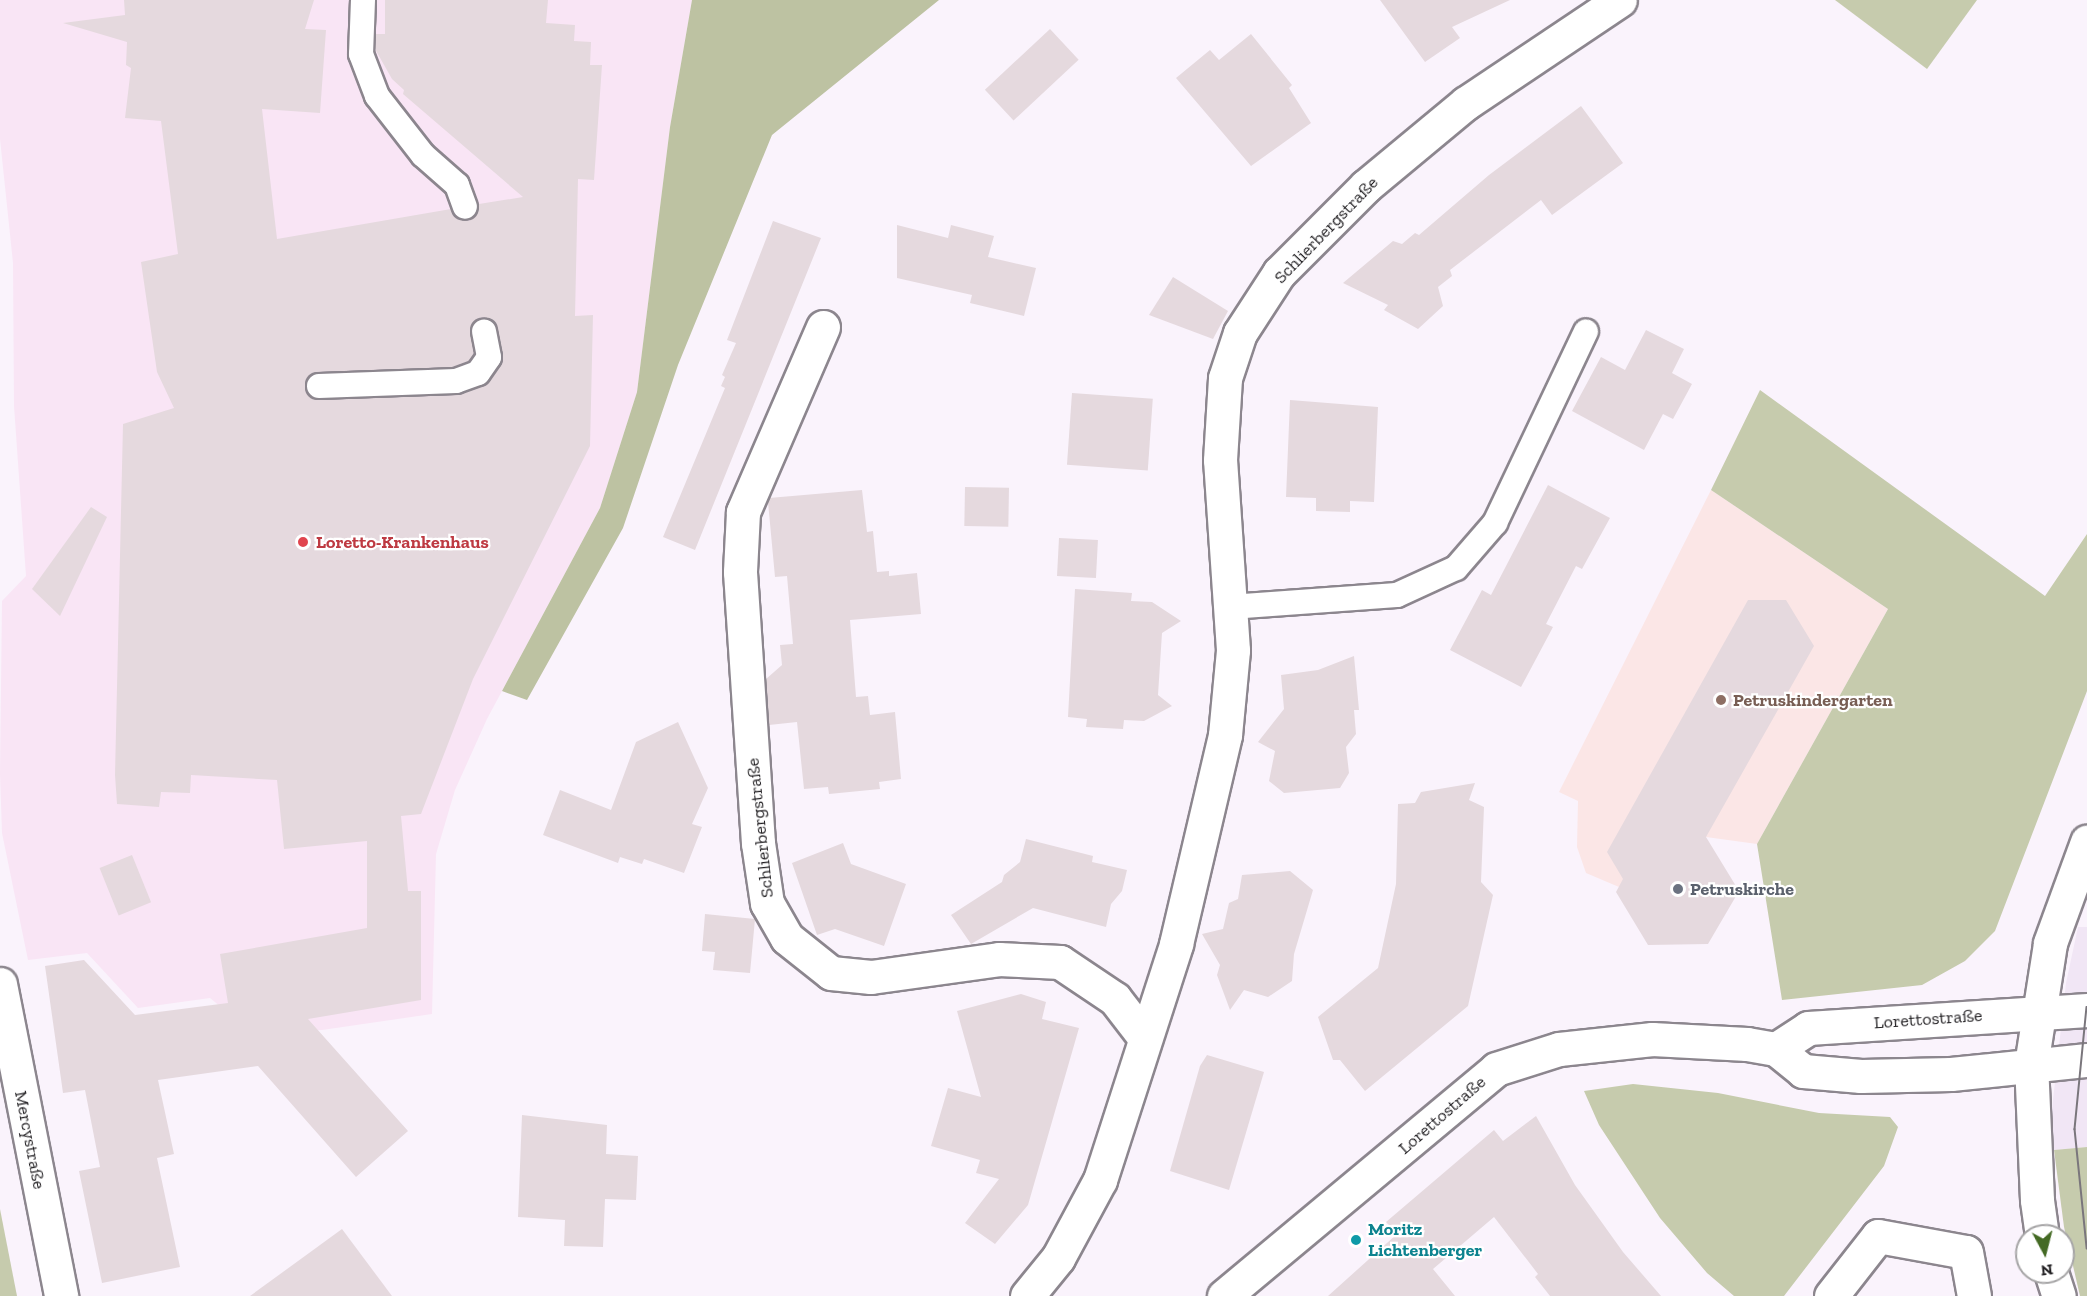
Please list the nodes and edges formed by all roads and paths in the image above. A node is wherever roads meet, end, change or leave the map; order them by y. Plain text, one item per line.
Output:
1 (363, 0) edge
2 (1620, 0) edge
3 (465, 207) dead end
4 (823, 327) dead end
5 (484, 331) dead end
6 (1586, 331) dead end
7 (319, 386) dead end
8 (1230, 607) junction
9 (2087, 842) edge
10 (0, 984) edge
11 (2087, 1010) edge
12 (2040, 1012) junction
13 (1145, 1038) junction
14 (1776, 1049) junction
15 (2087, 1060) edge
16 (2031, 1065) junction
17 (2041, 1224) edge
18 (61, 1296) edge
19 (1027, 1296) edge
20 (1224, 1296) edge
21 (1831, 1296) edge
22 (1974, 1296) edge

1 - 3 lane
2 - 8 street, Schlierbergstraße
4 - 13 street, Schlierbergstraße
5 - 7 lane
6 - 8 lane
8 - 13 street, Schlierbergstraße
9 - 12 street
10 - 18 street, Mercystraße
11 - 12 street, Lorettostraße
12 - 14 street, Lorettostraße
12 - 16 street
13 - 19 street, Schlierbergstraße
14 - 16 street
14 - 20 street, Lorettostraße
15 - 16 street
16 - 17 street
21 - 22 street

